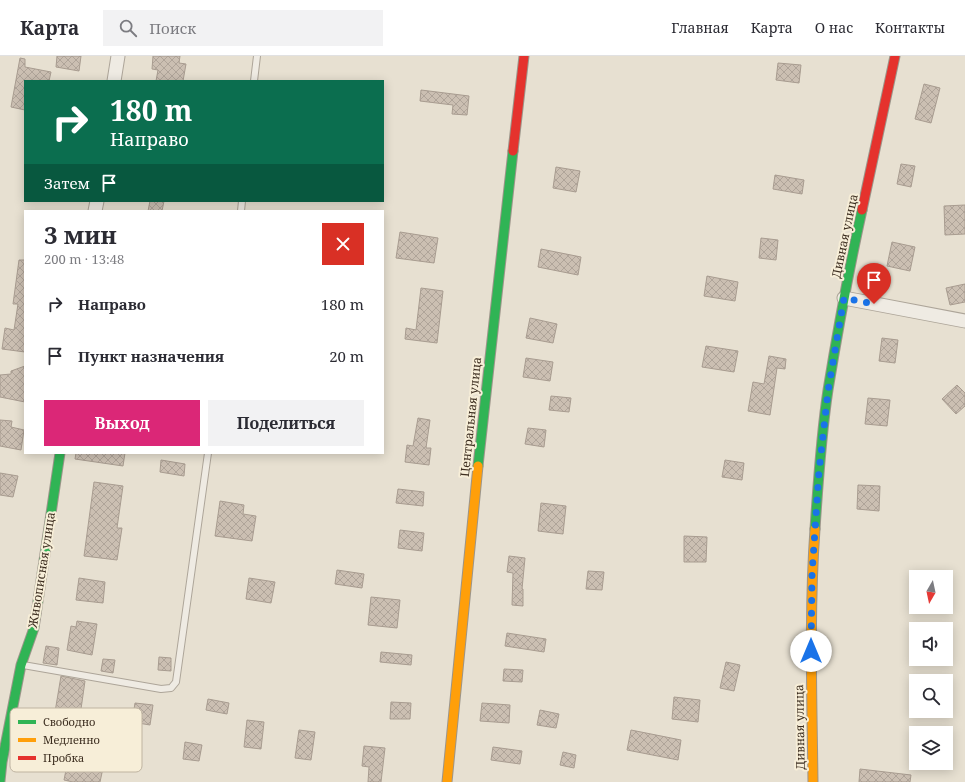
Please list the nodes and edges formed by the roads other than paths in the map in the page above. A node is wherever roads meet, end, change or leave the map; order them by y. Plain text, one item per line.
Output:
1 (118, 56) edge
2 (257, 56) edge
3 (524, 56) edge
4 (895, 56) edge
5 (114, 80) edge
6 (254, 80) edge
7 (844, 298) junction
8 (965, 321) edge
9 (60, 454) edge
10 (208, 454) edge
11 (21, 665) junction
12 (13, 708) edge
13 (10, 721) edge
14 (0, 780) edge
15 (447, 782) edge
16 (813, 782) edge

1 - 5 street
2 - 6 lane
3 - 15 street, Центральная улица
4 - 7 street, Дивная улица
7 - 8 street
7 - 16 street, Дивная улица
9 - 11 street, Живописная улица
10 - 11 lane
11 - 12 street, Живописная улица
13 - 14 street, Живописная улица

